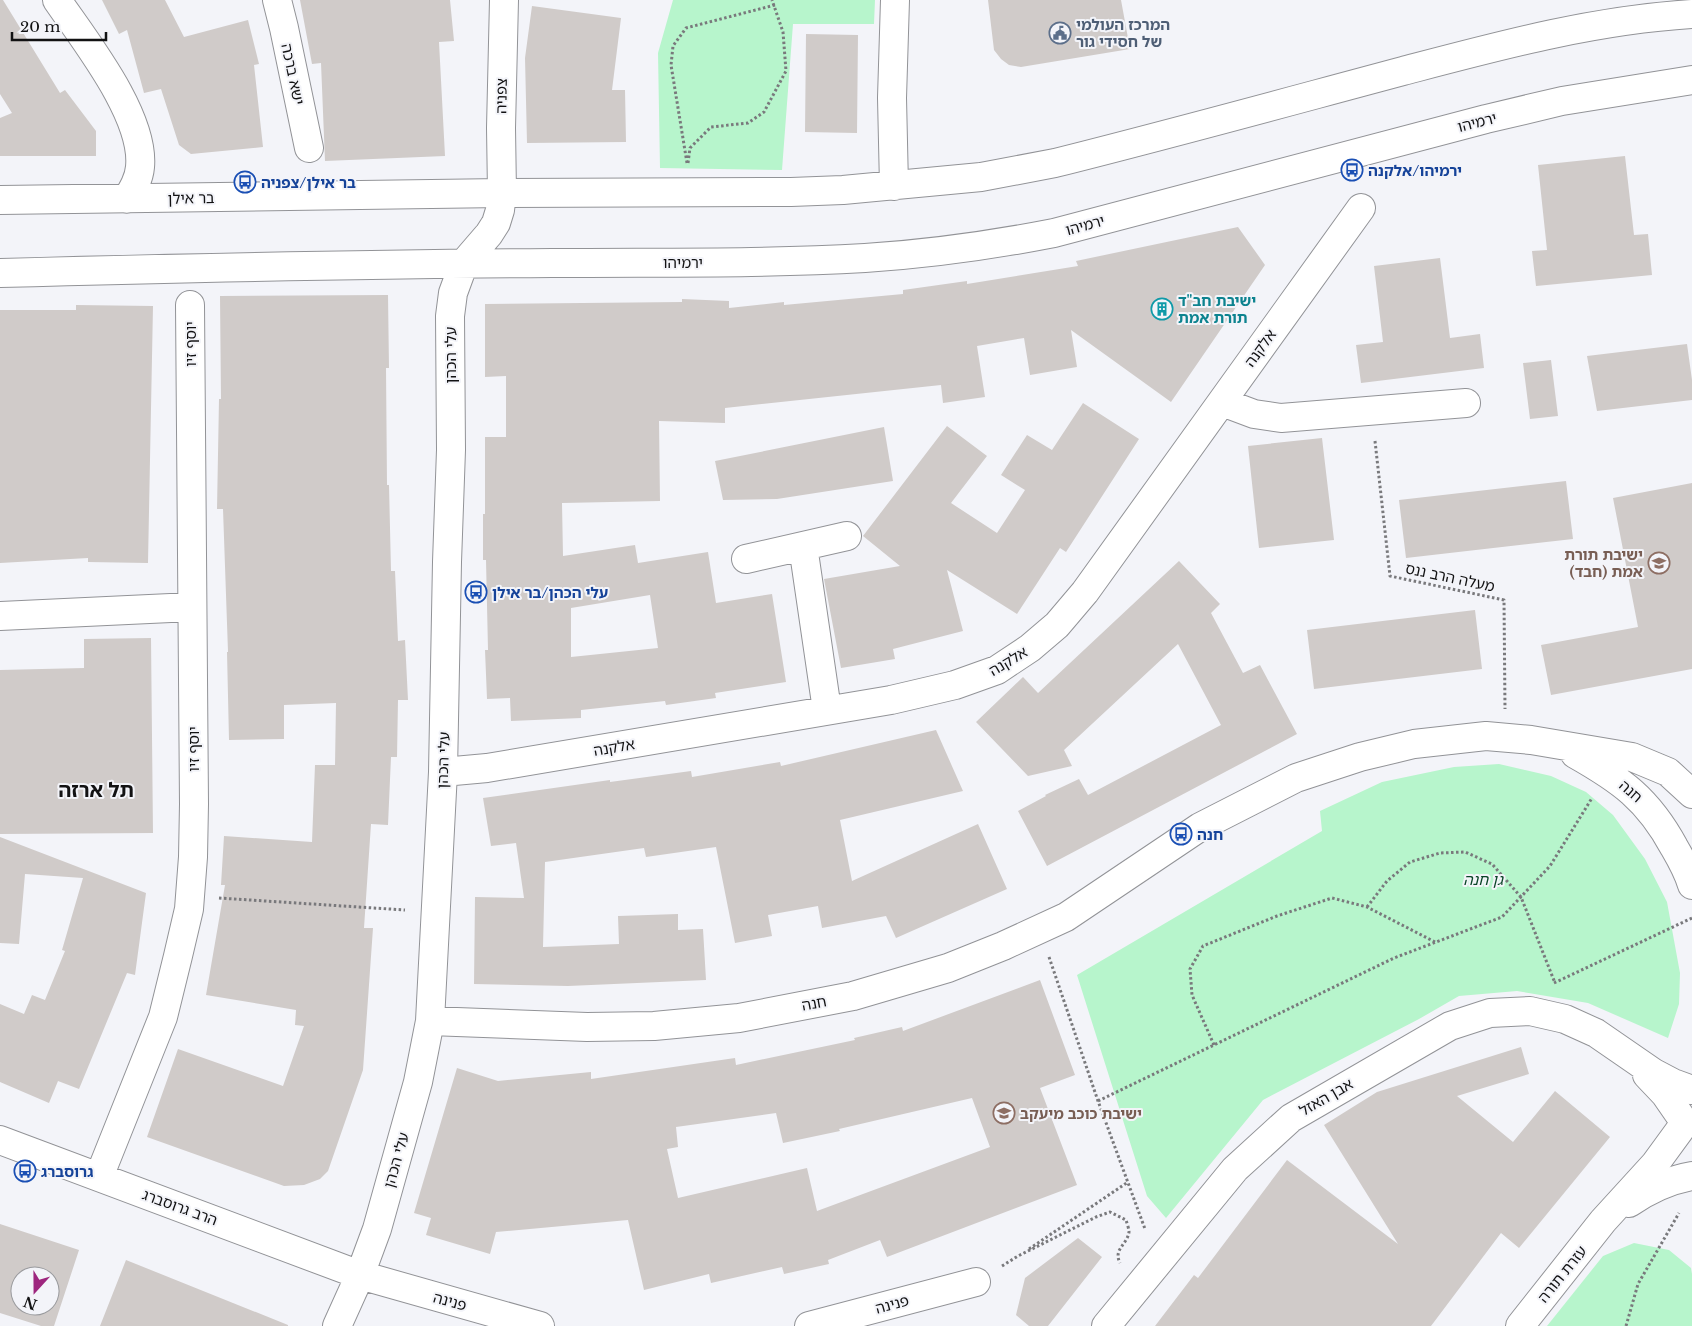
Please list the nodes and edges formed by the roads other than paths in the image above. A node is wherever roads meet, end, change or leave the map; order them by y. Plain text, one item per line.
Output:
1 (57, 0) edge
2 (277, 0) edge
3 (895, 0) edge
4 (503, 3) edge
5 (1692, 14) edge
6 (1692, 80) edge
7 (309, 148) dead end
8 (894, 186) junction
9 (502, 193) junction
10 (127, 199) junction
11 (0, 200) edge
12 (1361, 208) dead end
13 (464, 263) junction
14 (0, 273) edge
15 (190, 305) dead end
16 (1222, 402) junction
17 (1466, 404) dead end
18 (847, 536) dead end
19 (803, 546) junction
20 (746, 559) dead end
21 (192, 607) junction
22 (0, 616) edge
23 (827, 710) junction
24 (1518, 739) junction
25 (443, 772) junction
26 (1690, 791) edge
27 (1640, 797) junction
28 (1692, 885) edge
29 (430, 1021) junction
30 (1617, 1046) junction
31 (1692, 1090) edge
32 (1686, 1116) edge
33 (0, 1140) edge
34 (1692, 1159) edge
35 (1692, 1176) edge
36 (99, 1177) junction
37 (1603, 1221) junction
38 (360, 1275) junction
39 (976, 1282) road end
40 (337, 1326) edge
41 (540, 1326) edge
42 (809, 1326) edge
43 (1106, 1326) edge
44 (1520, 1326) edge

1 - 10 street
2 - 7 street, ישא ברכה
3 - 8 street
4 - 9 street, צפניה
5 - 8 street
6 - 13 street, ירמיהו
8 - 9 street
9 - 10 street, בר אילן
9 - 13 street, עלי הכהן
10 - 11 street, בר אילן
12 - 16 street, אלקנה
13 - 14 street
13 - 25 street, עלי הכהן
15 - 21 street, יוסף זיו
16 - 17 street
16 - 23 street, אלקנה
18 - 19 street
19 - 20 street
19 - 23 street
21 - 22 street
21 - 36 street, יוסף זיו
23 - 25 street, אלקנה
24 - 26 street, חנה
24 - 27 street, חנה
24 - 29 street, חנה
25 - 29 street, עלי הכהן
26 - 27 street
27 - 28 street, חנה
29 - 38 street, עלי הכהן
30 - 31 street, אבן האזל
30 - 32 street, אבן האזל
30 - 43 street, אבן האזל
32 - 34 street
32 - 37 street, עזרת תורה
33 - 36 street, הרב גרוסברג
35 - 37 street, עזרת תורה
36 - 38 street, הרב גרוסברג
37 - 44 street, עזרת תורה
38 - 40 street, עלי הכהן
38 - 41 street, פנינה
39 - 42 street, פנינה

